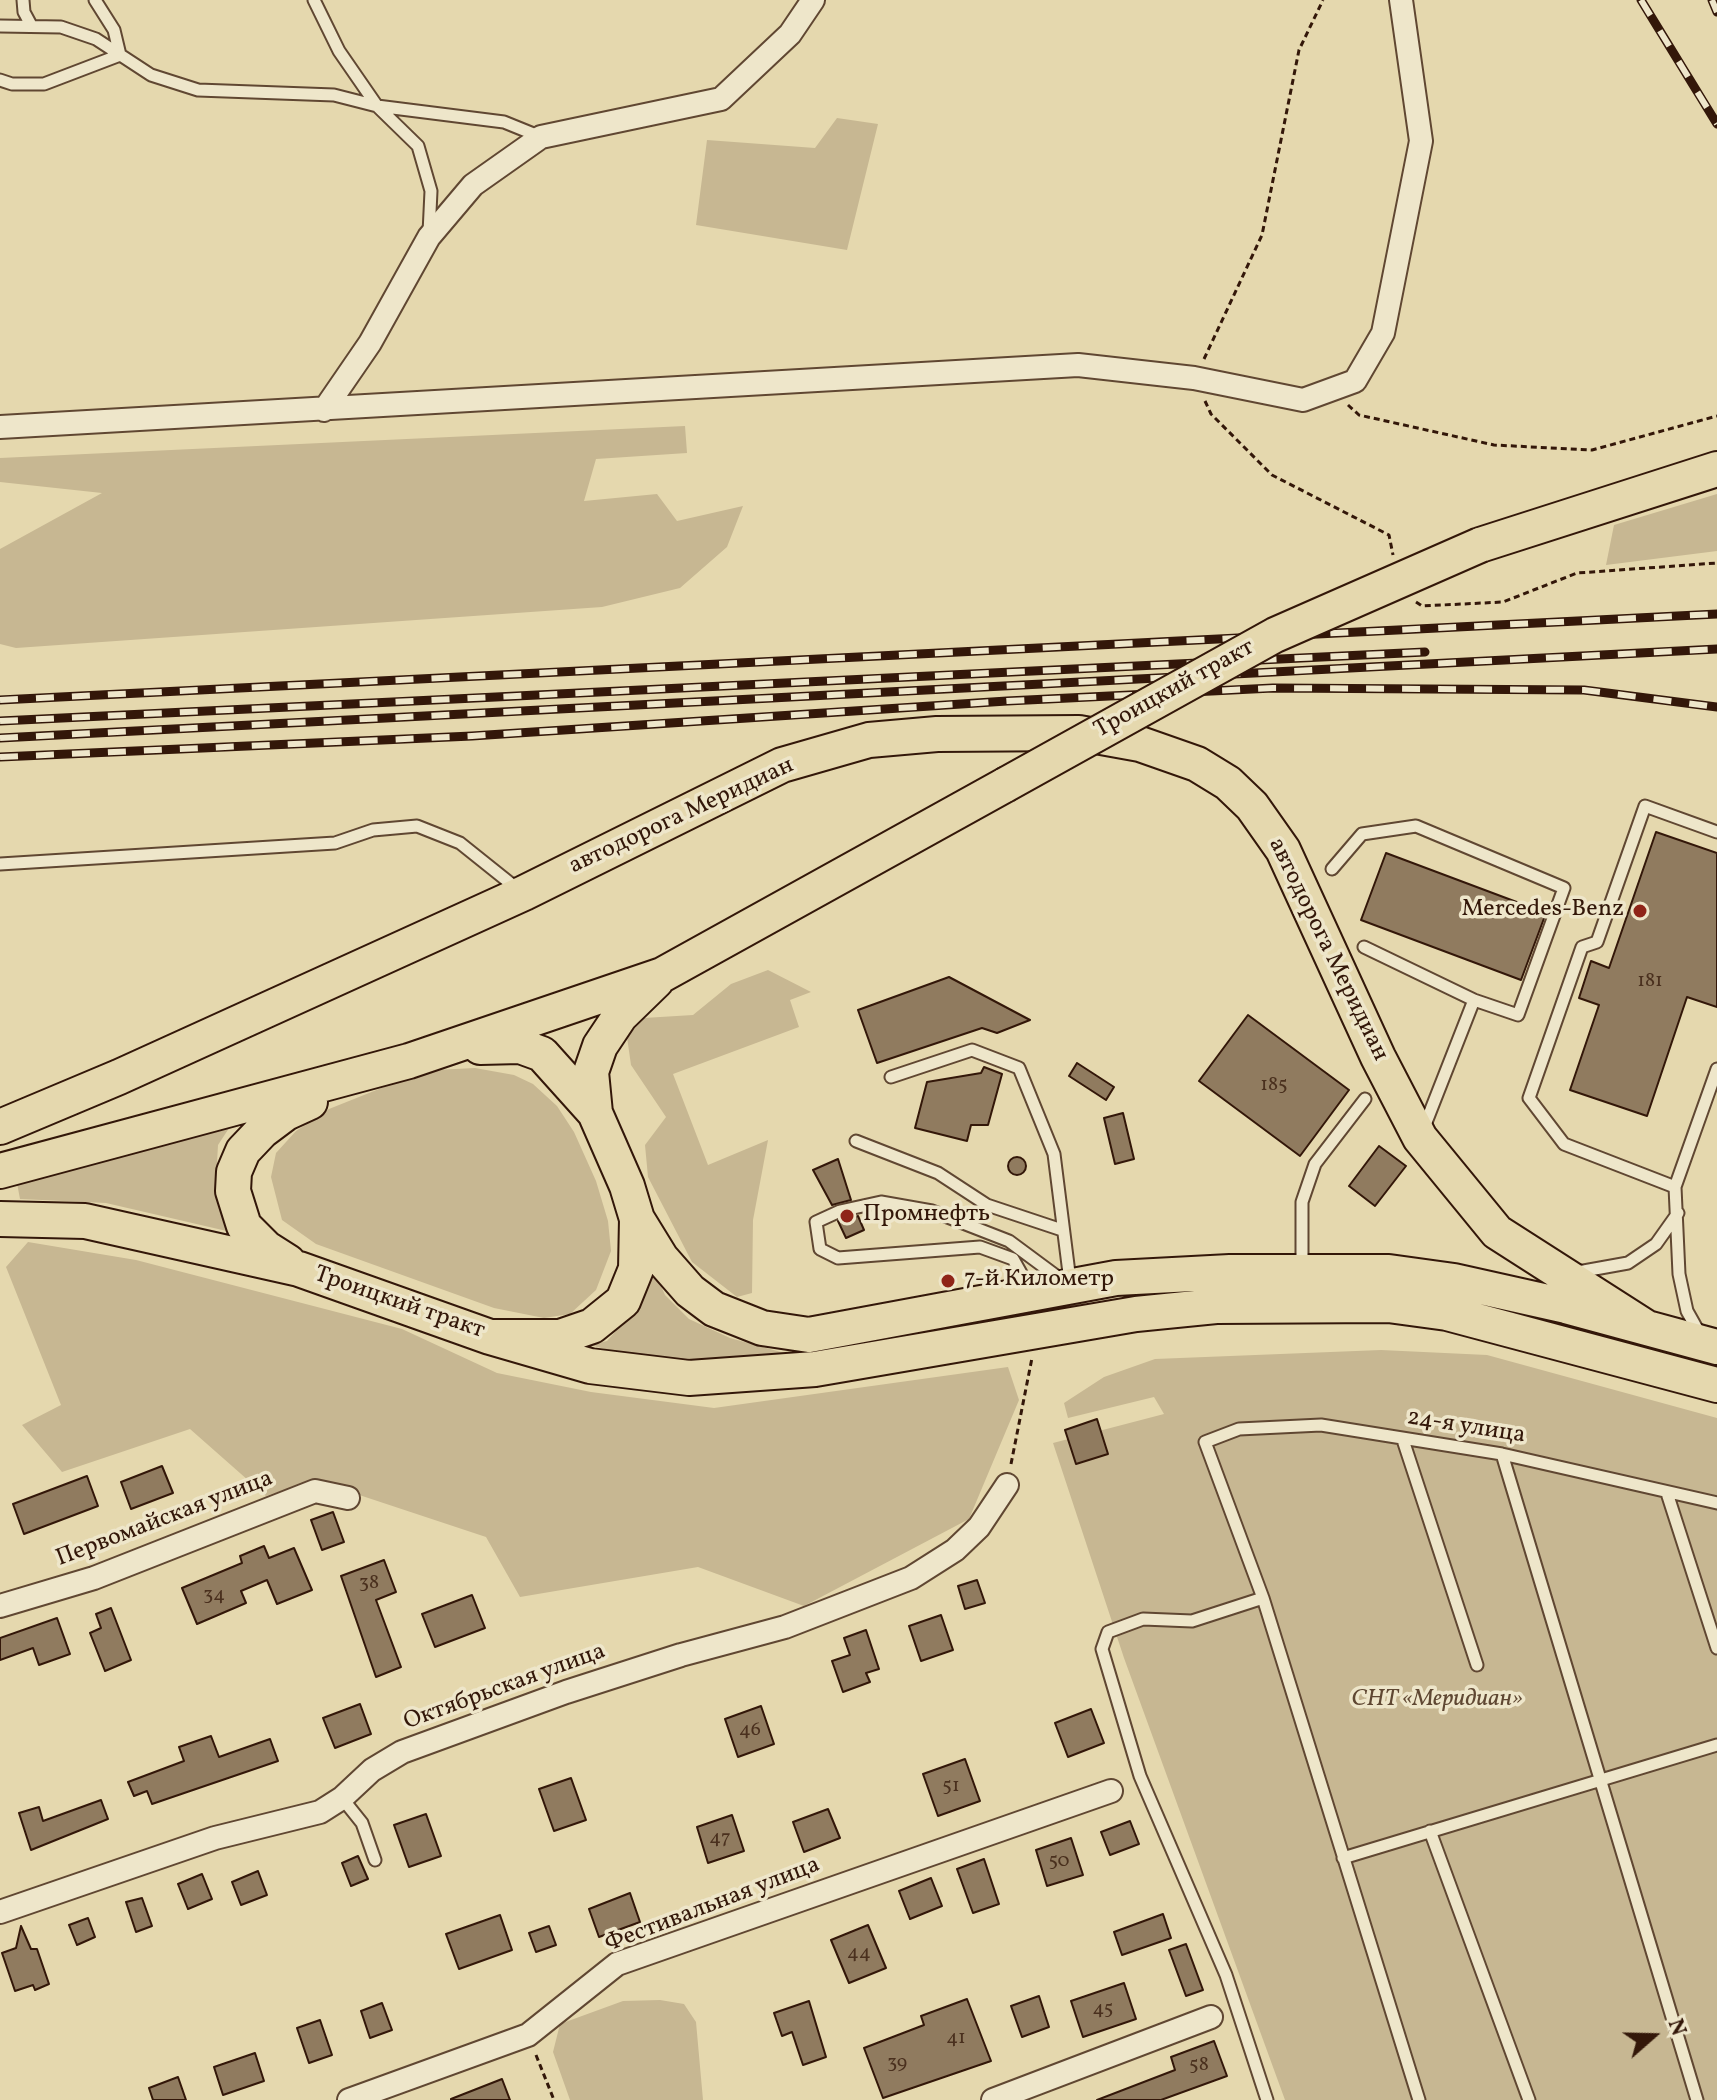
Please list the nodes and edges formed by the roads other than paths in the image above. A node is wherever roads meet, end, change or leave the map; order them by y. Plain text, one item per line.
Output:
1 (23, 0) edge
2 (95, 0) edge
3 (314, 0) edge
4 (813, 0) edge
5 (1401, 0) edge
6 (31, 25) junction
7 (0, 26) edge
8 (120, 55) junction
9 (0, 80) edge
10 (377, 106) junction
11 (541, 137) junction
12 (429, 237) junction
13 (324, 410) junction
14 (0, 427) edge
15 (1717, 469) edge
16 (1717, 832) edge
17 (0, 864) edge
18 (1332, 869) dead end
19 (524, 893) junction
20 (1364, 947) dead end
21 (662, 975) junction
22 (1474, 1000) junction
23 (435, 1053) junction
24 (1717, 1069) edge
25 (375, 1071) junction
26 (891, 1077) dead end
27 (1365, 1099) dead end
28 (595, 1113) junction
29 (0, 1127) edge
30 (1420, 1138) junction
31 (856, 1141) dead end
32 (0, 1171) edge
33 (1675, 1187) junction
34 (1678, 1212) junction
35 (0, 1219) edge
36 (637, 1219) junction
37 (1062, 1230) junction
38 (299, 1269) junction
39 (1302, 1271) junction
40 (1559, 1272) junction
41 (1070, 1286) junction
42 (1012, 1299) junction
43 (1647, 1328) junction
44 (490, 1337) junction
45 (1711, 1345) edge
46 (1717, 1385) edge
47 (1403, 1440) junction
48 (1502, 1454) junction
49 (1007, 1485) road end
50 (1667, 1493) junction
51 (348, 1498) dead end
52 (1717, 1503) edge
53 (1263, 1598) junction
54 (0, 1606) edge
55 (1717, 1648) edge
56 (1477, 1665) dead end
57 (1717, 1745) edge
58 (1601, 1780) junction
59 (1111, 1791) dead end
60 (342, 1798) junction
61 (1430, 1831) junction
62 (1343, 1858) junction
63 (375, 1860) dead end
64 (0, 1912) edge
65 (1211, 2017) dead end
66 (349, 2100) edge
67 (993, 2100) edge
68 (1267, 2100) edge
69 (1419, 2100) edge
70 (1529, 2100) edge
71 (1697, 2100) edge

1 - 6 lane
2 - 8 lane
3 - 10 lane
4 - 11 street
5 - 13 street
6 - 7 lane
6 - 8 lane
8 - 9 lane
8 - 10 lane
10 - 11 lane
10 - 12 lane
11 - 12 street
12 - 13 street
13 - 14 street
15 - 21 main road, Троицкий тракт, bridge
16 - 33 lane
17 - 19 lane
18 - 22 lane
19 - 29 main road, автодорога Меридиан
19 - 30 main road, автодорога Меридиан
20 - 22 lane
21 - 23 main road, Троицкий тракт
21 - 28 main road, Троицкий тракт
22 - 30 lane
23 - 25 main road, Троицкий тракт
23 - 28 main road
24 - 33 lane
25 - 32 main road, Троицкий тракт
25 - 38 main road
26 - 37 lane
27 - 39 lane
28 - 36 main road, Троицкий тракт
30 - 40 main road, автодорога Меридиан
31 - 37 lane
33 - 34 lane
34 - 40 lane
34 - 45 lane
35 - 38 main road, Троицкий тракт
36 - 42 main road, автодорога Меридиан
36 - 44 main road, Троицкий тракт
37 - 41 lane
38 - 44 main road, Троицкий тракт
39 - 41 main road, автодорога Меридиан
39 - 43 main road, автодорога Меридиан
40 - 43 main road, автодорога Меридиан
41 - 42 main road, автодорога Меридиан
41 - 42 lane
43 - 45 main road, автодорога Меридиан
44 - 46 main road
47 - 48 lane, 24-я улица
47 - 53 lane, 24-я улица
47 - 56 lane
48 - 50 lane, 24-я улица
48 - 58 lane
49 - 60 street, Октябрьская улица
50 - 52 lane, 24-я улица
50 - 55 lane
51 - 54 street, Первомайская улица
53 - 62 lane
53 - 68 lane
57 - 58 lane
58 - 61 lane
58 - 71 lane
59 - 66 street, Фестивальная улица
60 - 63 lane
60 - 64 street, Октябрьская улица
61 - 62 lane
61 - 70 lane
62 - 69 lane
65 - 67 street

